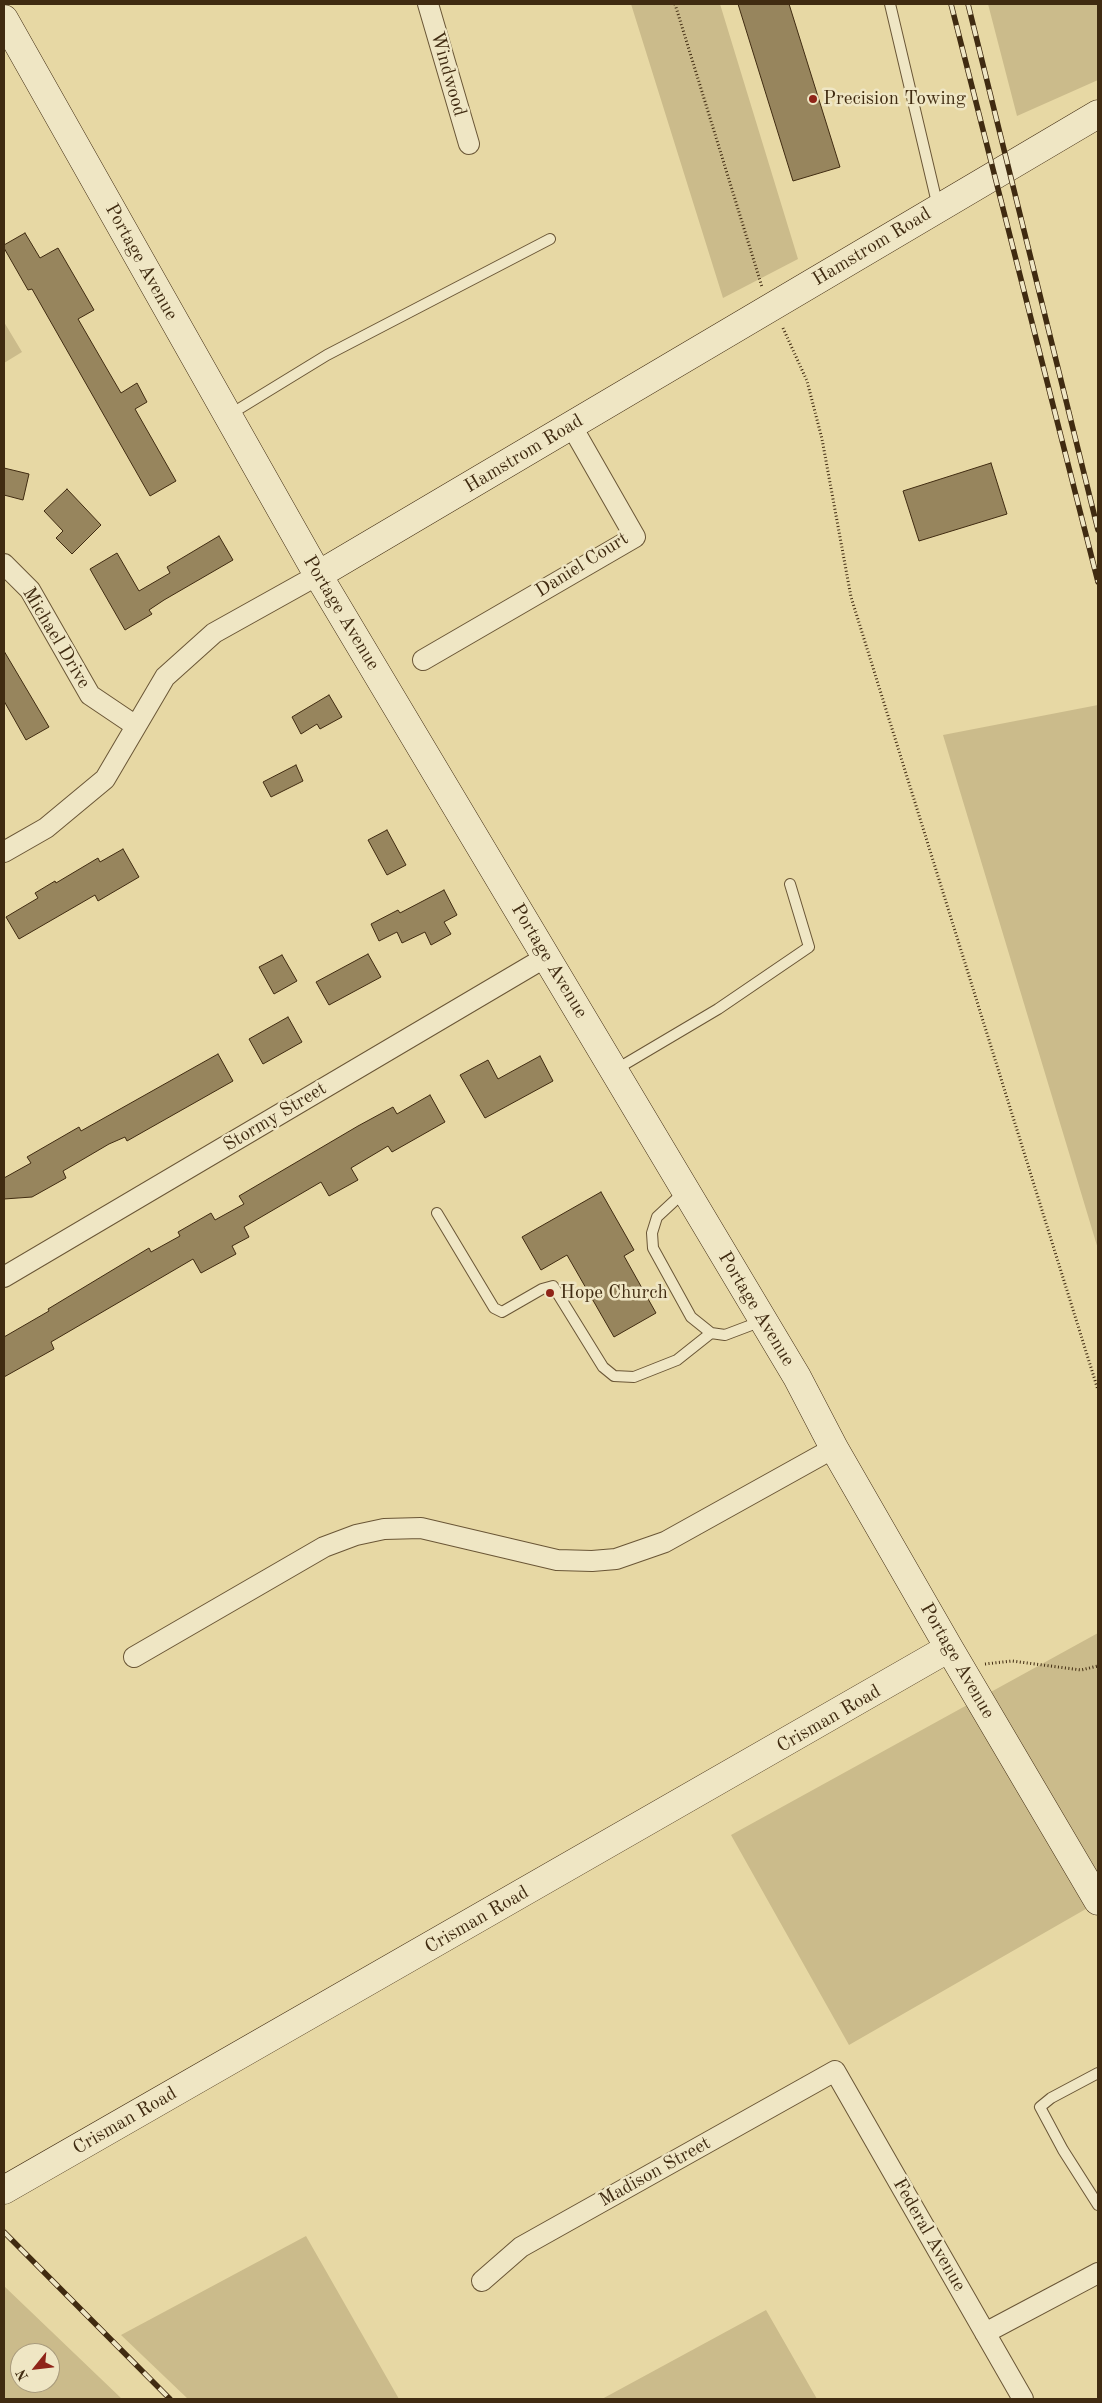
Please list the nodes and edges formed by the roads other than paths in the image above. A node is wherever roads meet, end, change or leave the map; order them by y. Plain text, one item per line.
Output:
1 (428, 4) edge
2 (890, 4) edge
3 (4, 19) edge
4 (1098, 114) edge
5 (469, 144) dead end
6 (938, 208) junction
7 (550, 239) dead end
8 (228, 416) junction
9 (571, 426) junction
10 (4, 564) edge
11 (318, 575) junction
12 (423, 660) dead end
13 (136, 726) junction
14 (4, 852) edge
15 (790, 884) dead end
16 (546, 957) junction
17 (614, 1071) junction
18 (685, 1190) junction
19 (438, 1212) dead end
20 (4, 1277) edge
21 (763, 1320) junction
22 (711, 1333) junction
23 (834, 1448) junction
24 (949, 1648) junction
25 (134, 1657) dead end
26 (1098, 1901) edge
27 (834, 2071) joint
28 (1098, 2073) edge
29 (4, 2190) edge
30 (1098, 2204) edge
31 (1098, 2273) edge
32 (482, 2282) dead end
33 (985, 2333) junction
34 (1023, 2399) edge

1 - 5 street, Windwood
2 - 6 lane
3 - 8 street, Portage Avenue
4 - 6 street, Hamstrom Road
6 - 9 street, Hamstrom Road
7 - 8 lane
8 - 11 street, Portage Avenue
9 - 11 street, Hamstrom Road
9 - 12 street, Daniel Court
10 - 13 street, Michael Drive
11 - 13 street, Hamstrom Road
11 - 16 street, Portage Avenue
13 - 14 street, Hamstrom Road
15 - 17 lane
16 - 17 street, Portage Avenue
16 - 20 street, Stormy Street
17 - 18 street, Portage Avenue
18 - 21 street, Portage Avenue
18 - 22 lane
19 - 22 lane
21 - 22 lane
21 - 23 street, Portage Avenue
23 - 24 street, Portage Avenue
23 - 25 street
24 - 26 street, Portage Avenue
24 - 29 street, Crisman Road
27 - 32 street, Madison Street
27 - 33 street, Federal Avenue
28 - 30 lane
31 - 33 street
33 - 34 street, Federal Avenue

